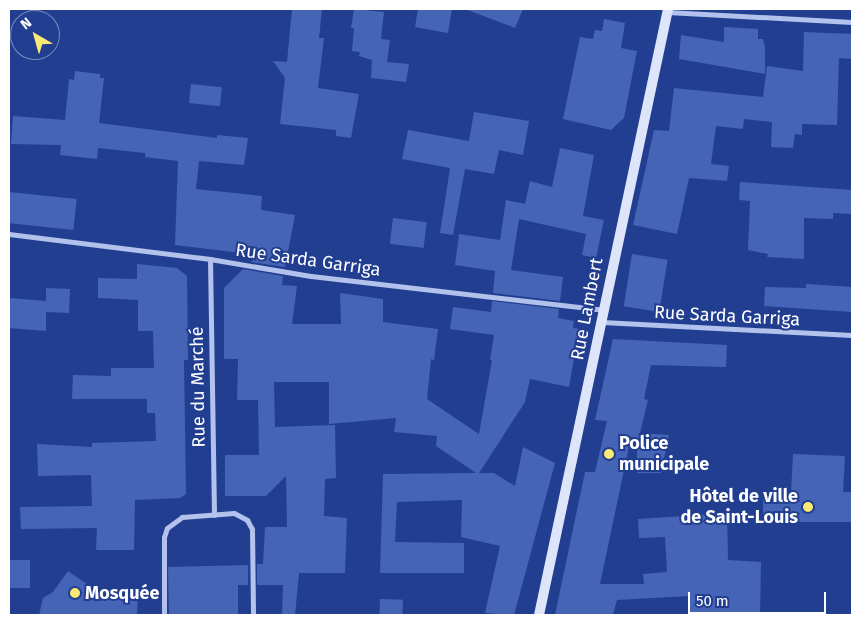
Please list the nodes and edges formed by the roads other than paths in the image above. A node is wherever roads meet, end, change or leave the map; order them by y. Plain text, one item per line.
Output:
1 (667, 11) edge
2 (852, 22) edge
3 (9, 234) edge
4 (210, 259) junction
5 (603, 310) junction
6 (601, 322) junction
7 (852, 335) edge
8 (214, 514) junction
9 (164, 615) edge
10 (253, 615) edge
11 (539, 615) edge

1 - 2 street
1 - 5 main road, Rue Lambert
3 - 4 street, Rue Sarda Garriga
4 - 5 street, Rue Sarda Garriga
4 - 8 street, Rue du Marché
5 - 6 main road, Rue Lambert
6 - 7 street, Rue Sarda Garriga
6 - 11 main road, Rue Lambert
8 - 9 street
8 - 10 street

